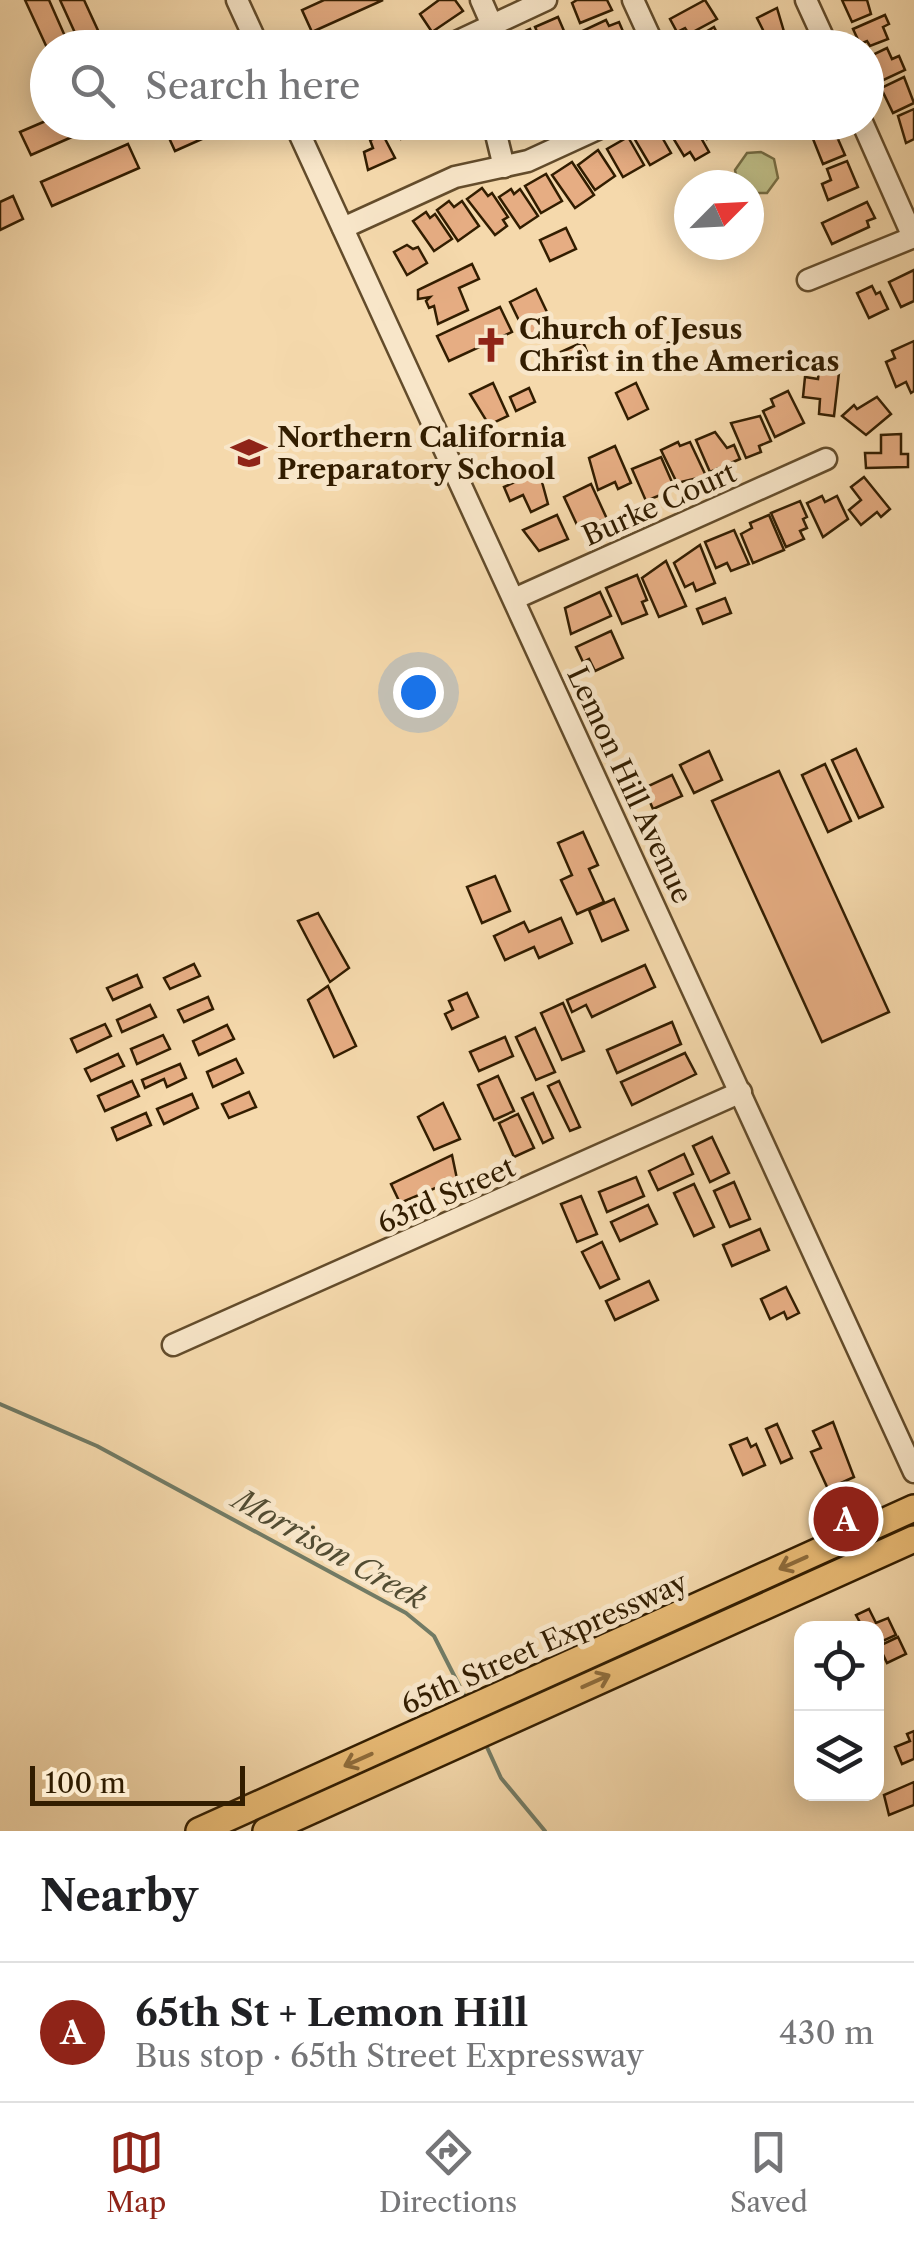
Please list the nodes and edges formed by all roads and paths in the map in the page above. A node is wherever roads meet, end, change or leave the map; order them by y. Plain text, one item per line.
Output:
1 (238, 0) edge
2 (481, 0) edge
3 (546, 0) edge
4 (633, 0) edge
5 (806, 0) edge
6 (492, 24) junction
7 (251, 30) edge
8 (480, 30) edge
9 (647, 30) edge
10 (820, 30) edge
11 (302, 140) edge
12 (497, 140) edge
13 (574, 140) edge
14 (870, 140) edge
15 (504, 167) junction
16 (342, 228) junction
17 (914, 237) edge
18 (808, 280) dead end
19 (826, 459) dead end
20 (514, 599) junction
21 (741, 1092) junction
22 (172, 1345) dead end
23 (914, 1472) edge
24 (914, 1508) edge
25 (914, 1539) edge
26 (502, 1709) junction
27 (199, 1831) edge
28 (266, 1831) edge

1 - 7 street
2 - 6 street
3 - 6 street
4 - 9 street
5 - 10 street
6 - 8 street
11 - 16 street, Lemon Hill Avenue
12 - 15 street
13 - 15 street
14 - 17 street
15 - 16 street
16 - 20 street, Lemon Hill Avenue
17 - 18 street
19 - 20 street, Burke Court
20 - 21 street, Lemon Hill Avenue
21 - 22 street, 63rd Street
21 - 23 street, Lemon Hill Avenue
24 -> 26 main road, 65th Street Expressway
26 -> 25 main road, 65th Street Expressway
26 -> 27 main road, 65th Street Expressway
26 - 28 main road, 65th Street Expressway

